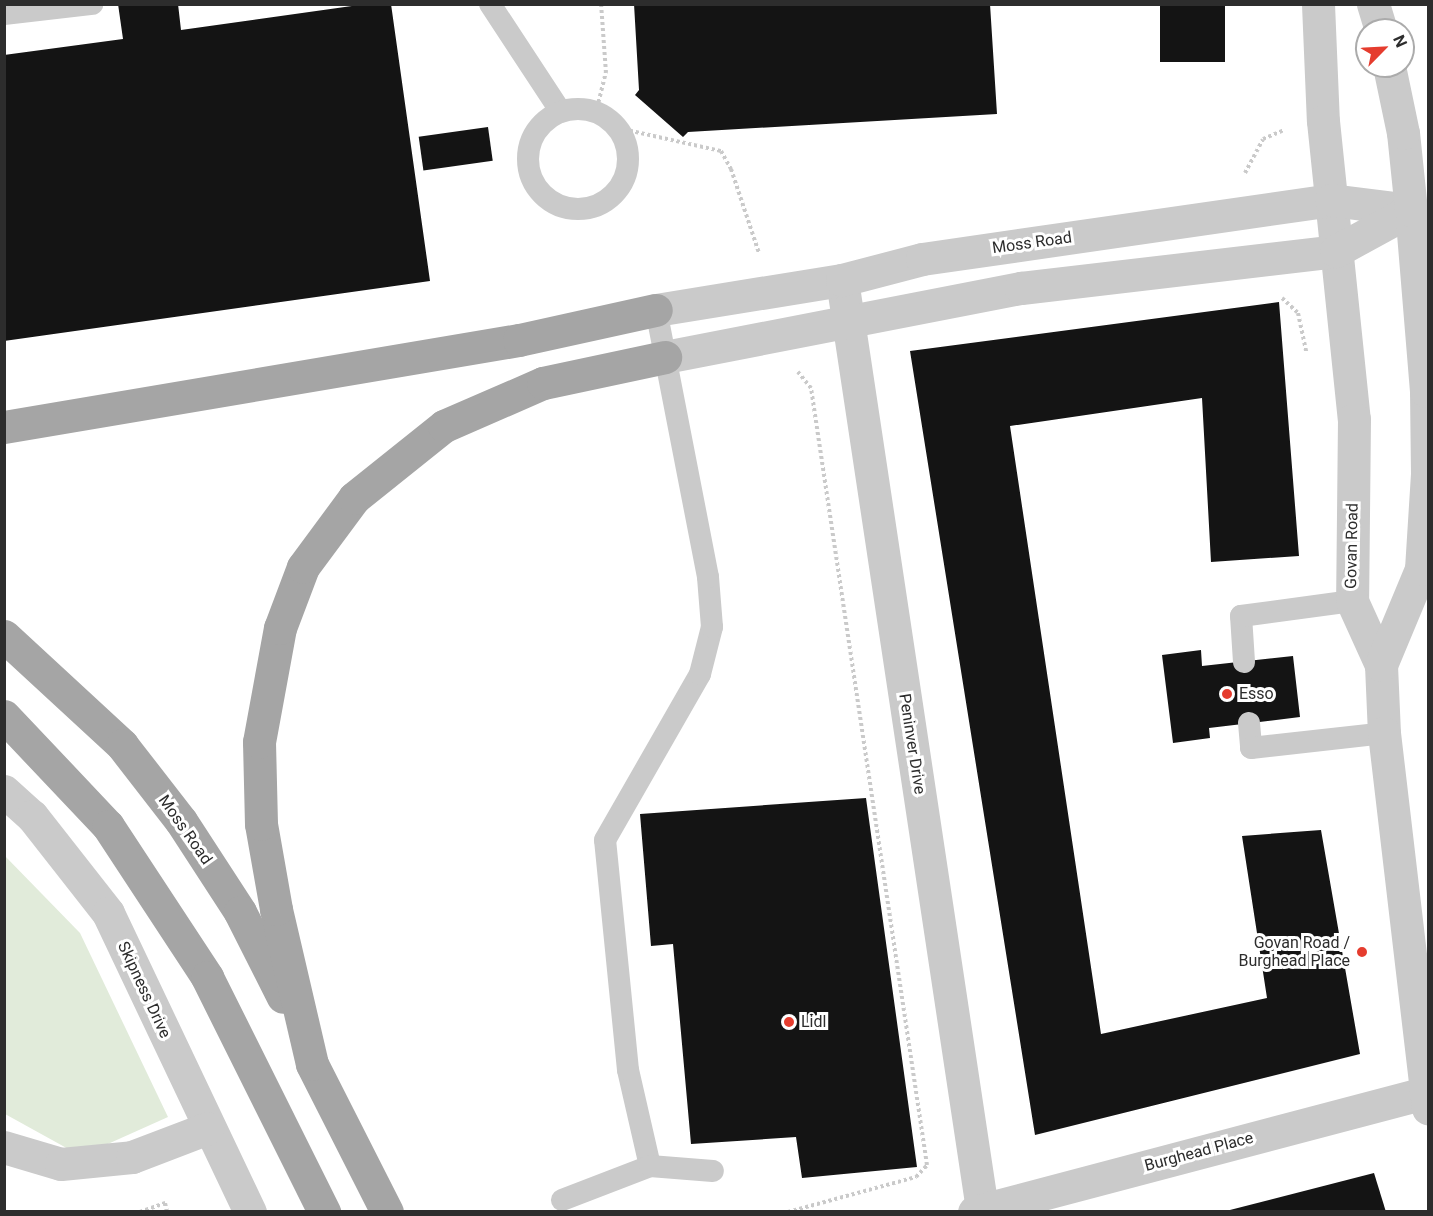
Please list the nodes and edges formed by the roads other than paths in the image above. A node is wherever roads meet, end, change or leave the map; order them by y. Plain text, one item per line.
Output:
1 (92, 4) edge
2 (490, 4) edge
3 (1318, 4) edge
4 (4, 14) edge
5 (1392, 78) edge
6 (561, 112) junction
7 (1331, 200) junction
8 (1420, 209) edge
9 (1336, 251) junction
10 (842, 280) junction
11 (656, 310) junction
12 (848, 320) junction
13 (665, 357) junction
14 (4, 427) edge
15 (1352, 601) junction
16 (4, 636) edge
17 (1244, 662) dead end
18 (1381, 665) junction
19 (4, 716) edge
20 (1249, 723) dead end
21 (1384, 733) junction
22 (4, 791) edge
23 (312, 1064) junction
24 (1427, 1100) edge
25 (208, 1128) junction
26 (4, 1147) edge
27 (650, 1166) junction
28 (713, 1171) dead end
29 (562, 1200) dead end
30 (978, 1210) edge
31 (250, 1212) edge
32 (324, 1212) edge
33 (387, 1212) edge

1 - 4 lane
2 - 6 lane
3 - 7 street, Govan Road
5 - 8 street
6 - 6 lane
7 - 8 street, Moss Road
7 - 9 street, Govan Road
7 - 10 street, Moss Road
8 - 9 street
8 - 18 street
9 - 12 street
9 - 15 street, Govan Road
10 - 11 street, Moss Road
10 - 12 street, Peninver Drive
11 - 13 lane
11 - 14 main road
12 - 13 street
12 - 30 street, Peninver Drive
13 - 23 main road
13 - 27 lane
15 - 17 lane
15 - 18 street, Govan Road
16 - 23 main road, Moss Road
18 - 21 street, Govan Road
19 - 32 main road
20 - 21 lane
21 - 24 street, Govan Road
22 - 25 street, Skipness Drive
23 - 33 main road
24 - 30 street, Burghead Place
25 - 26 street
25 - 31 street, Skipness Drive
27 - 28 lane
27 - 29 lane

